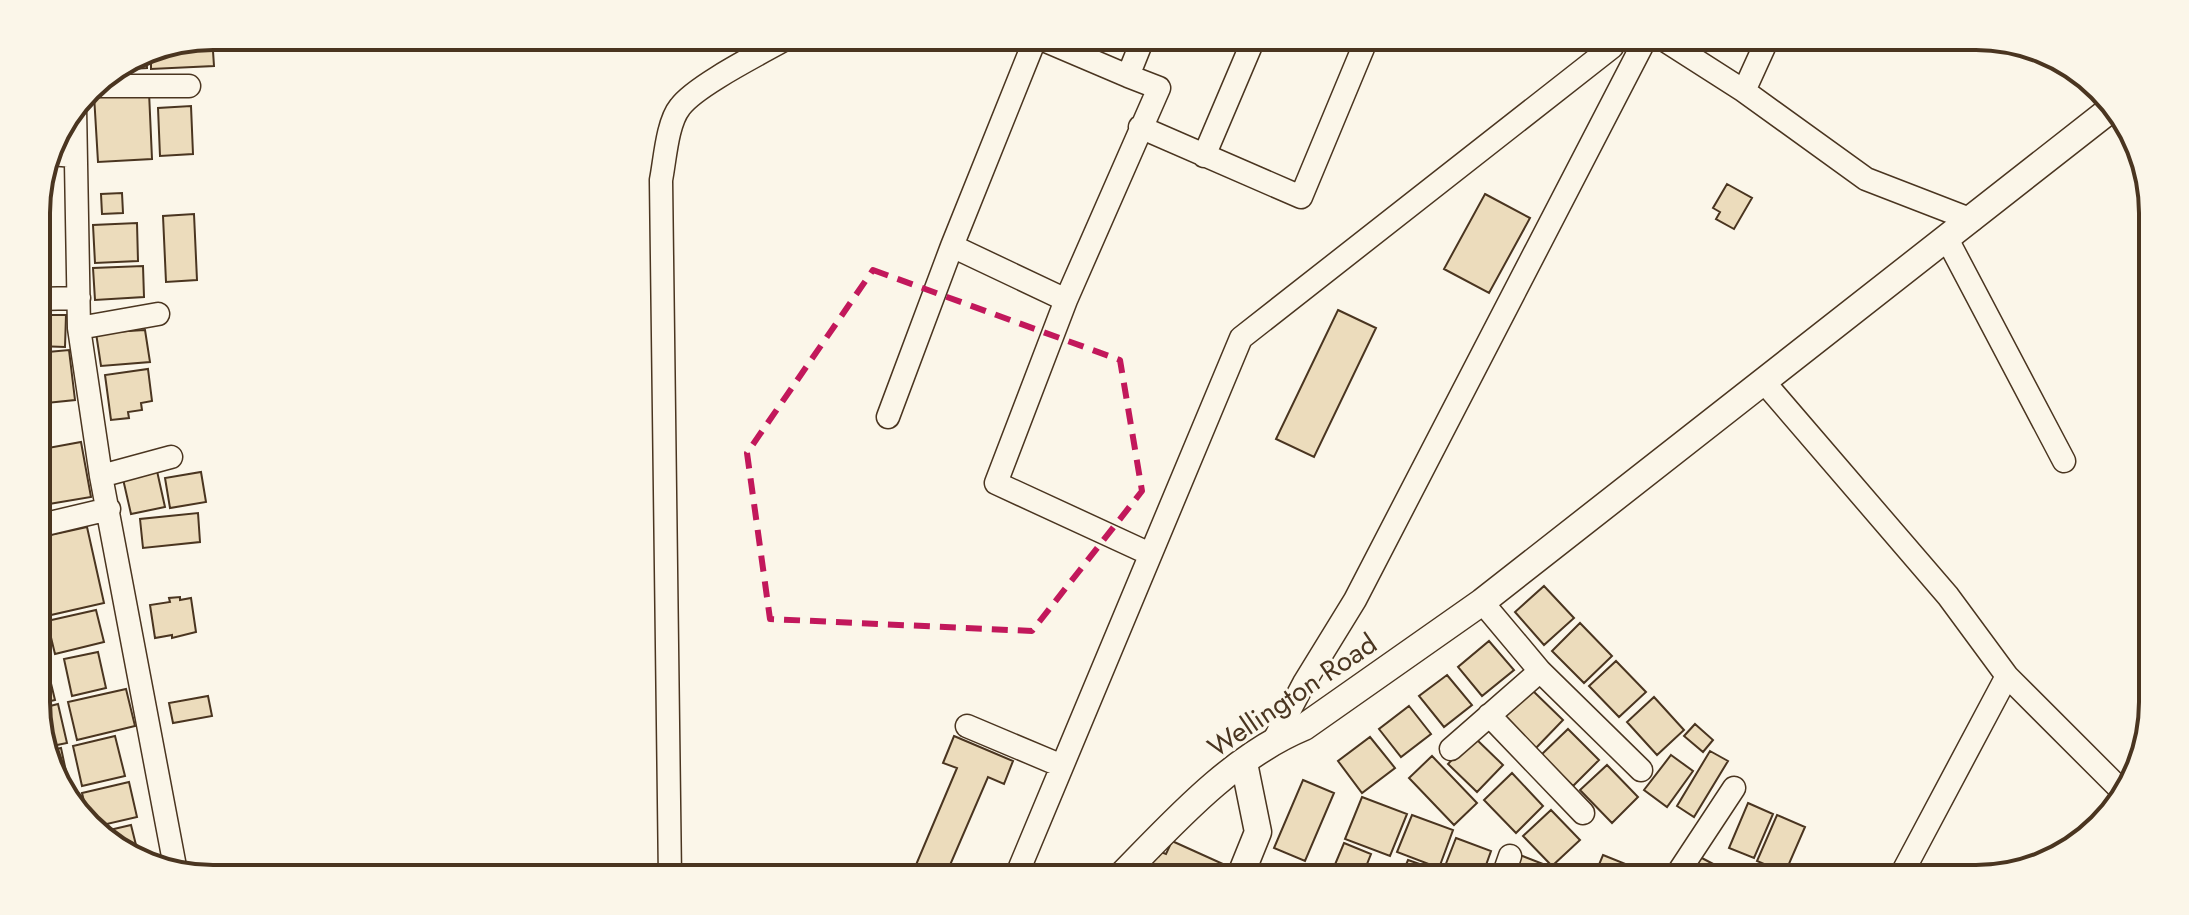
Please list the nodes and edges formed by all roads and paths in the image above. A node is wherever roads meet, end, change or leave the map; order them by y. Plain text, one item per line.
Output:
1 (767, 50) edge
2 (1029, 50) edge
3 (1068, 50) edge
4 (1138, 50) edge
5 (1249, 50) edge
6 (1362, 50) edge
7 (1604, 50) edge
8 (1641, 50) edge
9 (1680, 50) edge
10 (1763, 50) edge
11 (1128, 76) junction
12 (111, 86) edge
13 (189, 86) dead end
14 (1744, 91) junction
15 (2105, 114) edge
16 (75, 126) edge
17 (1140, 127) junction
18 (61, 155) edge
19 (75, 156) junction
20 (1204, 156) junction
21 (1972, 220) junction
22 (1947, 239) junction
23 (952, 246) junction
24 (79, 298) junction
25 (50, 299) edge
26 (1066, 300) junction
27 (158, 314) dead end
28 (79, 328) junction
29 (1764, 382) junction
30 (888, 417) dead end
31 (171, 457) dead end
32 (2064, 461) dead end
33 (101, 476) junction
34 (109, 509) junction
35 (50, 523) edge
36 (1150, 554) junction
37 (1482, 602) junction
38 (1540, 671) junction
39 (2007, 676) junction
40 (1489, 715) junction
41 (967, 726) dead end
42 (1274, 740) junction
43 (1451, 749) dead end
44 (1244, 763) junction
45 (1062, 766) junction
46 (1641, 770) dead end
47 (2116, 785) edge
48 (1734, 788) dead end
49 (1583, 813) dead end
50 (1510, 856) dead end
51 (173, 860) edge
52 (670, 865) edge
53 (1021, 865) edge
54 (1132, 865) edge
55 (1250, 865) edge
56 (1507, 865) edge
57 (1683, 865) edge
58 (1906, 865) edge

1 - 52 street
2 - 23 street
3 - 11 street
4 - 11 street
5 - 20 street
6 - 20 street
7 - 36 street
8 - 42 street
9 - 14 street
10 - 14 street
11 - 17 street
12 - 13 street
14 - 21 street
15 - 21 main road, Wellington Road
16 - 19 street
17 - 20 street
17 - 26 street
18 - 19 street
19 - 24 street
21 - 22 main road, Wellington Road
22 - 29 main road, Wellington Road
22 - 32 street
23 - 26 street
23 - 30 street
24 - 25 street
24 - 28 street
26 - 36 street
27 - 28 street
28 - 33 street
29 - 37 main road, Wellington Road
29 - 39 street
31 - 33 street
33 - 34 street
34 - 35 street
34 - 51 street
36 - 45 street
37 - 38 street
37 - 42 main road, Wellington Road
38 - 40 street
38 - 46 street
39 - 47 street
39 - 58 street
40 - 43 street
40 - 49 street
41 - 45 street
42 - 44 main road, Wellington Road
44 - 54 main road, Wellington Road
44 - 55 main road
45 - 53 street
48 - 57 street
50 - 56 street

